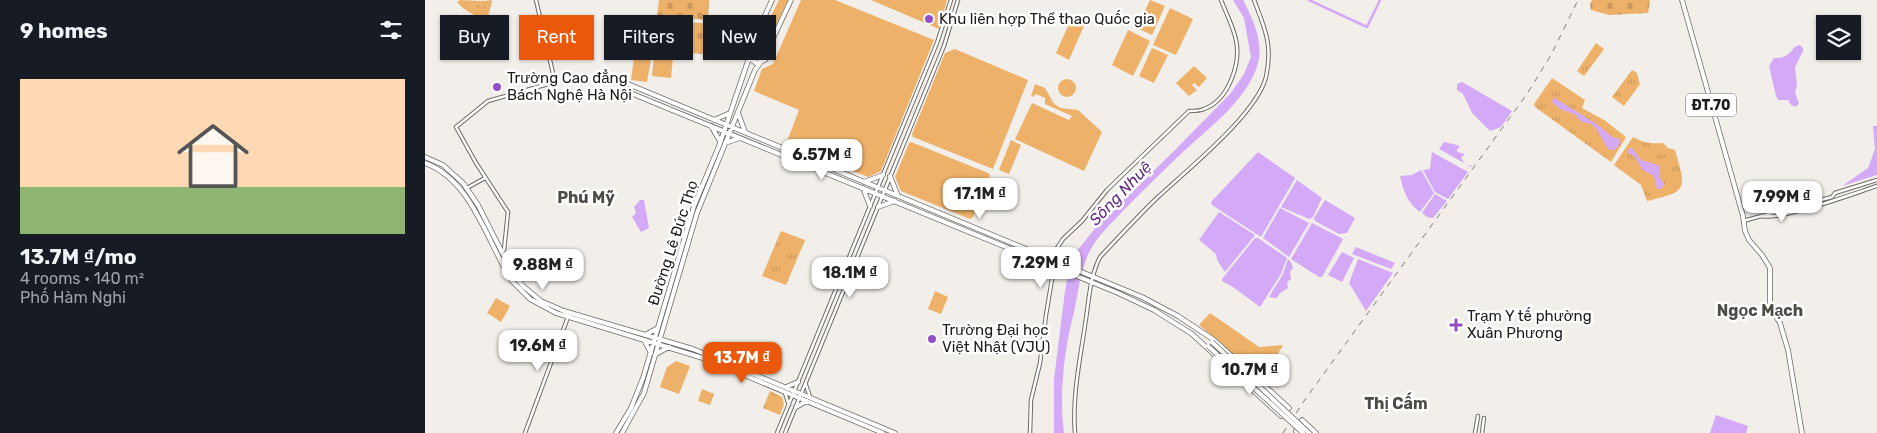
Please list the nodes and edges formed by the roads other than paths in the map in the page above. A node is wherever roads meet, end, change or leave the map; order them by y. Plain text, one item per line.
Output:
1 (536, 0) edge
2 (772, 0) edge
3 (791, 0) edge
4 (951, 0) edge
5 (958, 0) edge
6 (1221, 0) edge
7 (1254, 0) edge
8 (1682, 0) edge
9 (765, 15) edge
10 (776, 31) edge
11 (748, 60) edge
12 (752, 60) edge
13 (764, 60) edge
14 (760, 63) junction
15 (628, 84) dead end
16 (628, 92) dead end
17 (730, 113) junction
18 (738, 114) junction
19 (714, 120) junction
20 (725, 125) junction
21 (711, 126) junction
22 (733, 128) junction
23 (723, 130) junction
24 (730, 133) junction
25 (747, 134) junction
26 (741, 138) junction
27 (746, 140) junction
28 (722, 144) junction
29 (425, 157) edge
30 (425, 163) edge
31 (883, 175) junction
32 (890, 176) junction
33 (485, 178) junction
34 (1877, 180) edge
35 (864, 182) junction
36 (1877, 186) edge
37 (467, 188) junction
38 (863, 188) junction
39 (877, 188) junction
40 (885, 191) junction
41 (875, 193) junction
42 (883, 196) junction
43 (898, 196) junction
44 (895, 201) junction
45 (870, 206) junction
46 (878, 207) junction
47 (1760, 216) junction
48 (1743, 221) junction
49 (973, 227) junction
50 (971, 233) junction
51 (501, 252) junction
52 (1054, 261) junction
53 (1054, 267) junction
54 (1090, 276) junction
55 (1089, 282) junction
56 (568, 317) junction
57 (594, 322) junction
58 (658, 328) junction
59 (663, 329) junction
60 (1200, 331) junction
61 (1191, 334) junction
62 (645, 337) junction
63 (655, 340) junction
64 (660, 342) junction
65 (668, 344) junction
66 (1210, 344) junction
67 (651, 353) junction
68 (657, 354) junction
69 (798, 382) junction
70 (805, 385) junction
71 (786, 389) junction
72 (793, 393) junction
73 (801, 396) junction
74 (809, 399) junction
75 (789, 405) junction
76 (796, 407) junction
77 (1478, 416) dead end
78 (1484, 418) dead end
79 (1302, 420) dead end
80 (525, 433) edge
81 (616, 433) edge
82 (622, 433) edge
83 (777, 433) edge
84 (785, 433) edge
85 (883, 433) edge
86 (895, 433) edge
87 (1030, 433) edge
88 (1075, 433) edge
89 (1303, 433) edge
90 (1309, 433) edge
91 (1315, 433) edge
92 (1475, 433) edge
93 (1482, 433) edge
94 (1802, 433) edge

1 - 33 street
2 - 9 main road
3 - 10 main road
4 - 31 street
5 - 32 street
6 - 52 street
7 - 54 street
8 - 48 main road, ĐT.70
11 - 17 main road, Đường Lê Đức Thọ
12 - 14 main road
13 - 14 main road
14 - 18 main road, Đường Lê Đức Thọ
15 - 19 main road
16 - 21 main road
17 - 18 main road
17 - 19 main road
17 - 20 main road, Đường Lê Đức Thọ
18 - 22 main road, Đường Lê Đức Thọ
18 - 25 main road
19 - 20 main road
20 - 22 main road
20 - 23 main road, Đường Lê Đức Thọ
21 - 23 main road
21 - 28 main road
22 - 24 main road, Đường Lê Đức Thọ
22 - 25 main road
23 - 24 main road
23 - 28 main road, Đường Lê Đức Thọ
24 - 26 main road
24 - 28 main road, Đường Lê Đức Thọ
25 - 27 main road
25 - 35 main road
26 - 27 main road
26 - 28 main road
27 - 38 main road
28 - 58 main road, Đường Lê Đức Thọ
28 - 59 main road, Đường Lê Đức Thọ
29 - 37 main road
30 - 56 main road
31 - 35 main road
31 - 39 street
32 - 40 street
32 - 43 main road
33 - 37 street
33 - 51 street
34 - 47 street
35 - 39 main road
36 - 47 street
37 - 51 main road
38 - 41 main road
38 - 45 main road
39 - 40 main road
39 - 41 street
40 - 42 street
40 - 43 main road
41 - 42 main road
41 - 45 street
42 - 44 main road
42 - 46 street
43 - 49 main road
44 - 46 main road
44 - 50 main road
45 - 69 street
46 - 70 street
47 - 48 street
48 - 94 main road, ĐT.70
49 - 50 main road
49 - 52 main road
50 - 53 main road
51 - 57 main road
52 - 54 main road
53 - 55 main road
53 - 87 street
54 - 55 street
54 - 60 main road
55 - 61 main road
55 - 88 street
56 - 57 main road
56 - 80 street
57 - 62 main road
58 - 62 main road
58 - 63 main road, Đường Lê Đức Thọ
59 - 64 main road, Đường Lê Đức Thọ
59 - 65 main road
60 - 61 main road
60 - 66 main road
61 - 66 main road
62 - 63 main road
62 - 67 main road
63 - 64 main road
63 - 67 main road, Đường Lê Đức Thọ
64 - 65 main road
64 - 68 main road, Đường Lê Đức Thọ
65 - 68 main road
65 - 71 main road
66 - 89 main road, bridge
66 - 90 main road, bridge
67 - 81 main road, Đường Lê Đức Thọ
68 - 82 main road, Đường Lê Đức Thọ
69 - 71 main road
69 - 72 street
70 - 73 street
70 - 74 street
71 - 72 main road
71 - 75 street
72 - 73 main road
72 - 75 street
73 - 74 main road
73 - 76 street
74 - 76 main road
74 - 85 main road
74 - 86 main road
75 - 83 street
76 - 84 street
77 - 92 street
78 - 93 street
79 - 91 main road

